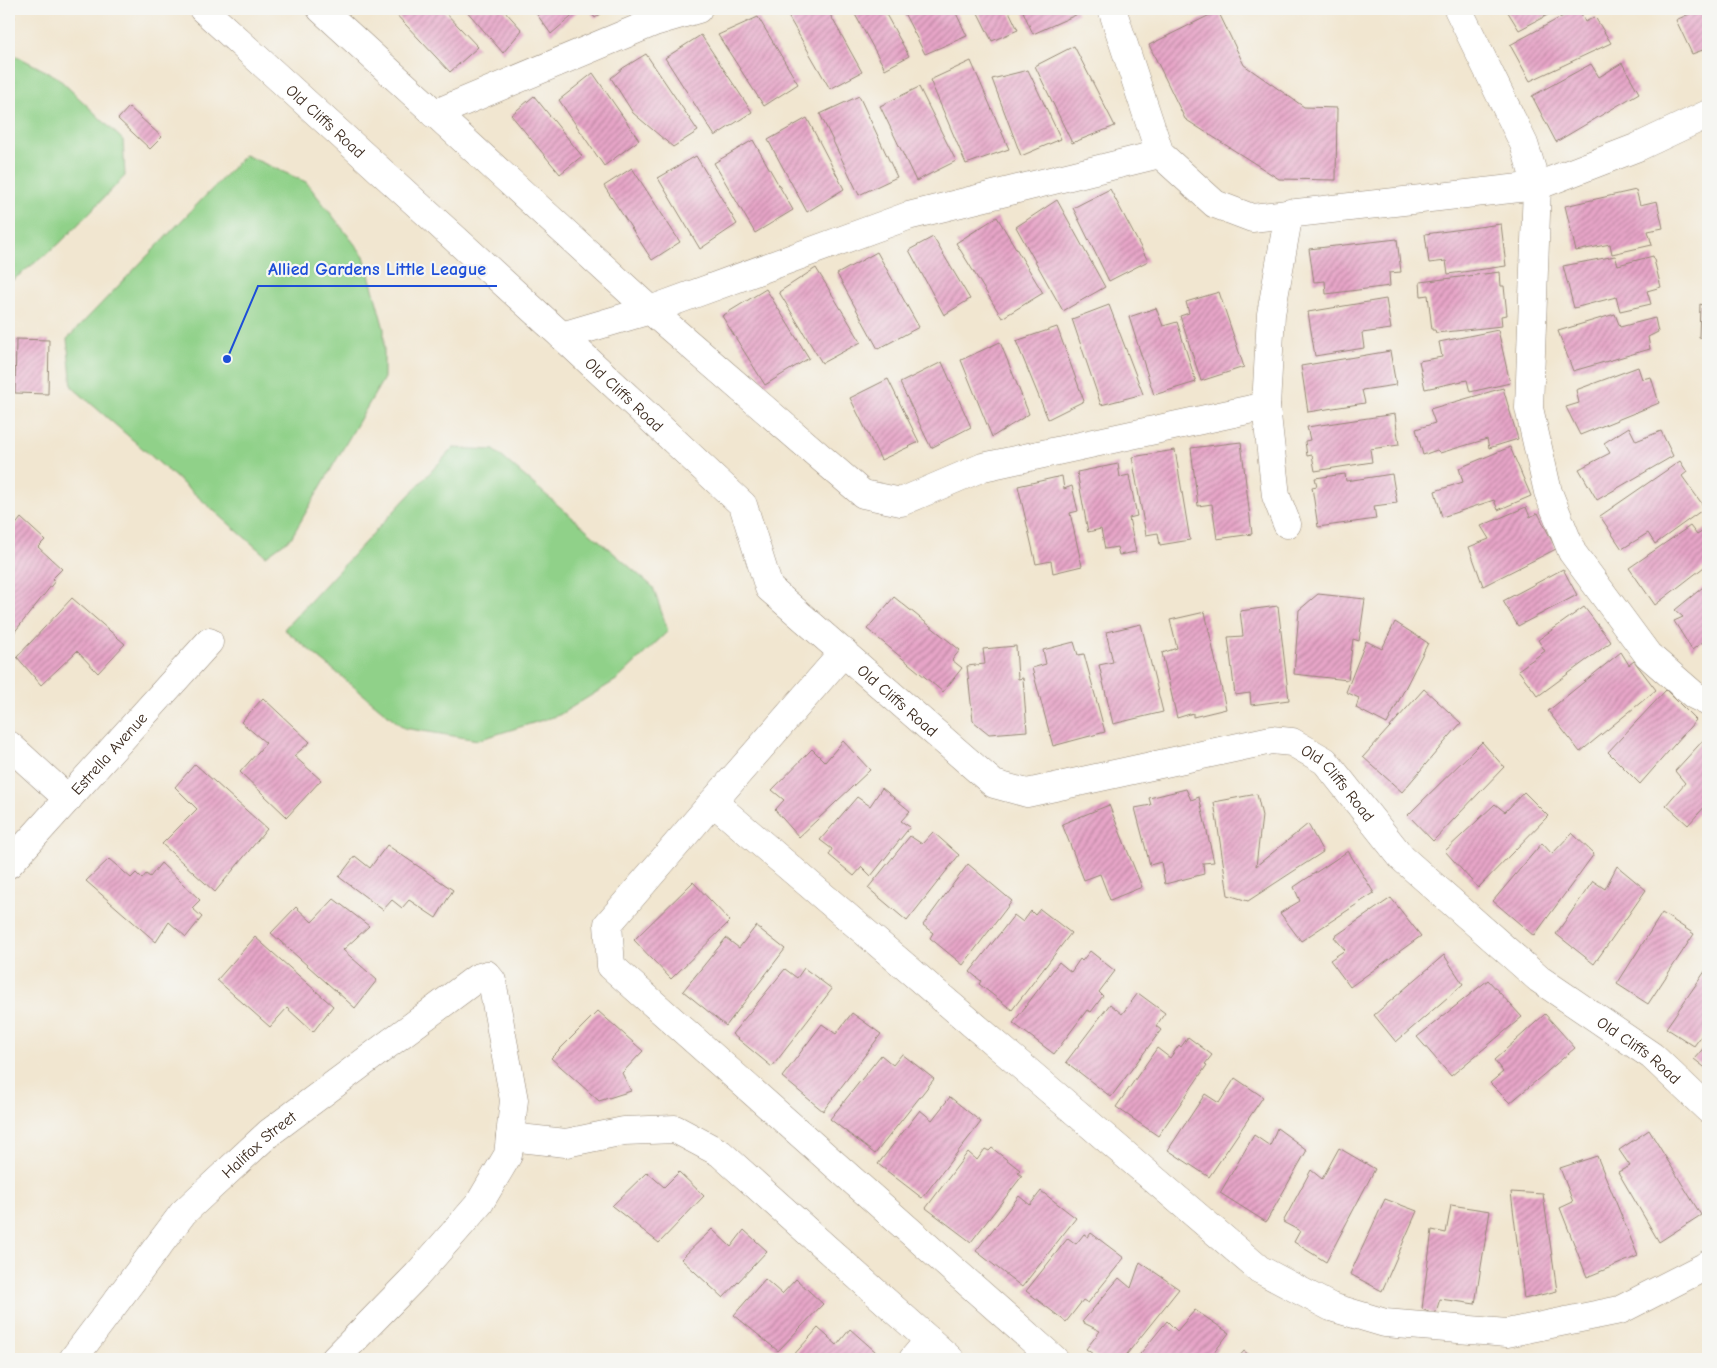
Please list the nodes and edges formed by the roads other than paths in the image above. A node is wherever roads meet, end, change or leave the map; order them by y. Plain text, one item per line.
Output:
1 (203, 9) edge
2 (321, 9) edge
3 (698, 9) edge
4 (1112, 9) edge
5 (1458, 9) edge
6 (434, 114) junction
7 (1708, 114) edge
8 (1160, 154) junction
9 (1537, 186) junction
10 (1289, 213) junction
11 (650, 310) junction
12 (562, 336) junction
13 (1266, 406) junction
14 (1287, 524) dead end
15 (209, 642) dead end
16 (844, 652) junction
17 (1708, 702) edge
18 (9, 745) edge
19 (68, 799) junction
20 (713, 802) junction
21 (9, 864) edge
22 (1708, 1109) edge
23 (510, 1136) junction
24 (1708, 1264) edge
25 (921, 1350) edge
26 (73, 1359) edge
27 (336, 1359) edge
28 (950, 1359) edge
29 (1054, 1359) edge

1 - 12 street, Old Cliffs Road
2 - 6 street
3 - 6 street
4 - 8 street
5 - 9 street
6 - 11 street
7 - 9 street
8 - 10 street
8 - 11 street
9 - 10 street
9 - 17 street
10 - 13 street
11 - 12 street
11 - 13 street
12 - 16 street, Old Cliffs Road
13 - 14 street
15 - 19 street, Estrella Avenue
16 - 20 street
16 - 22 street, Old Cliffs Road
18 - 19 street
19 - 21 street, Estrella Avenue
20 - 24 street
20 - 29 street
23 - 25 street
23 - 26 street, Halifax Street
23 - 27 street
25 - 28 street

